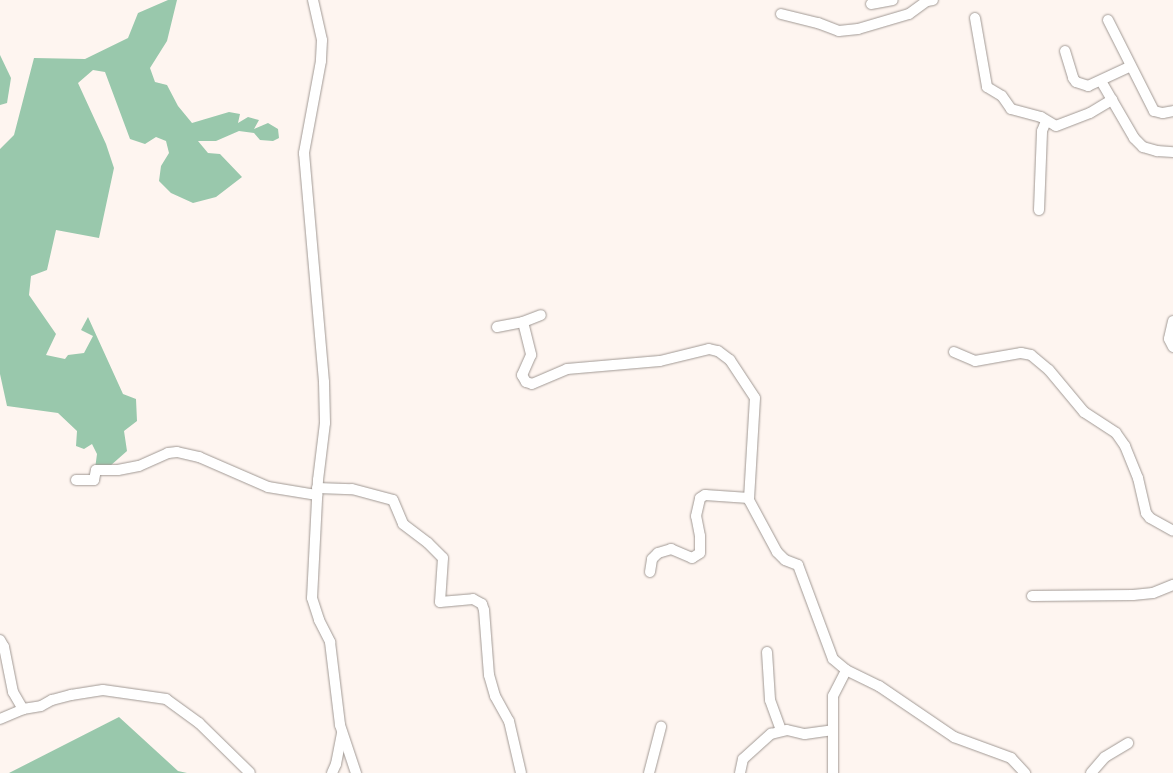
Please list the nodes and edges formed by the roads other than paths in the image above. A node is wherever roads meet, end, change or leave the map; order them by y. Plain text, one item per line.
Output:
1 (313, 0) edge
2 (893, 0) edge
3 (927, 1) edge
4 (871, 4) dead end
5 (781, 14) dead end
6 (975, 18) dead end
7 (1108, 20) dead end
8 (1065, 50) dead end
9 (1131, 66) junction
10 (1101, 81) junction
11 (1112, 100) junction
12 (1173, 111) edge
13 (1046, 121) junction
14 (1173, 152) edge
15 (1039, 210) dead end
16 (541, 315) dead end
17 (1173, 321) edge
18 (523, 322) junction
19 (497, 327) dead end
20 (1173, 347) edge
21 (954, 352) dead end
22 (76, 480) dead end
23 (317, 492) junction
24 (749, 498) junction
25 (1173, 531) edge
26 (650, 572) dead end
27 (1173, 585) edge
28 (1032, 596) dead end
29 (0, 640) edge
30 (767, 652) dead end
31 (846, 670) junction
32 (23, 709) junction
33 (0, 719) edge
34 (661, 727) dead end
35 (833, 730) junction
36 (342, 731) junction
37 (781, 732) junction
38 (1128, 743) dead end
39 (250, 773) edge
40 (332, 773) edge
41 (356, 773) edge
42 (521, 773) edge
43 (648, 773) edge
44 (740, 773) edge
45 (833, 773) edge
46 (1026, 773) edge
47 (1091, 773) edge

1 - 23 street
2 - 4 street
3 - 5 street
6 - 13 street
7 - 9 street
8 - 10 street
9 - 10 street
9 - 12 street
10 - 11 street
11 - 13 street
11 - 14 street
13 - 15 street
16 - 18 street
17 - 20 street
18 - 19 street
18 - 24 street
21 - 25 street
22 - 23 street
23 - 36 street
23 - 42 street
24 - 26 street
24 - 31 street
27 - 28 street
29 - 32 street
30 - 37 street
31 - 35 street
31 - 46 street
32 - 33 street
32 - 39 street
34 - 43 street
35 - 37 street
35 - 45 street
36 - 40 street
36 - 41 street
37 - 44 street
38 - 47 street

